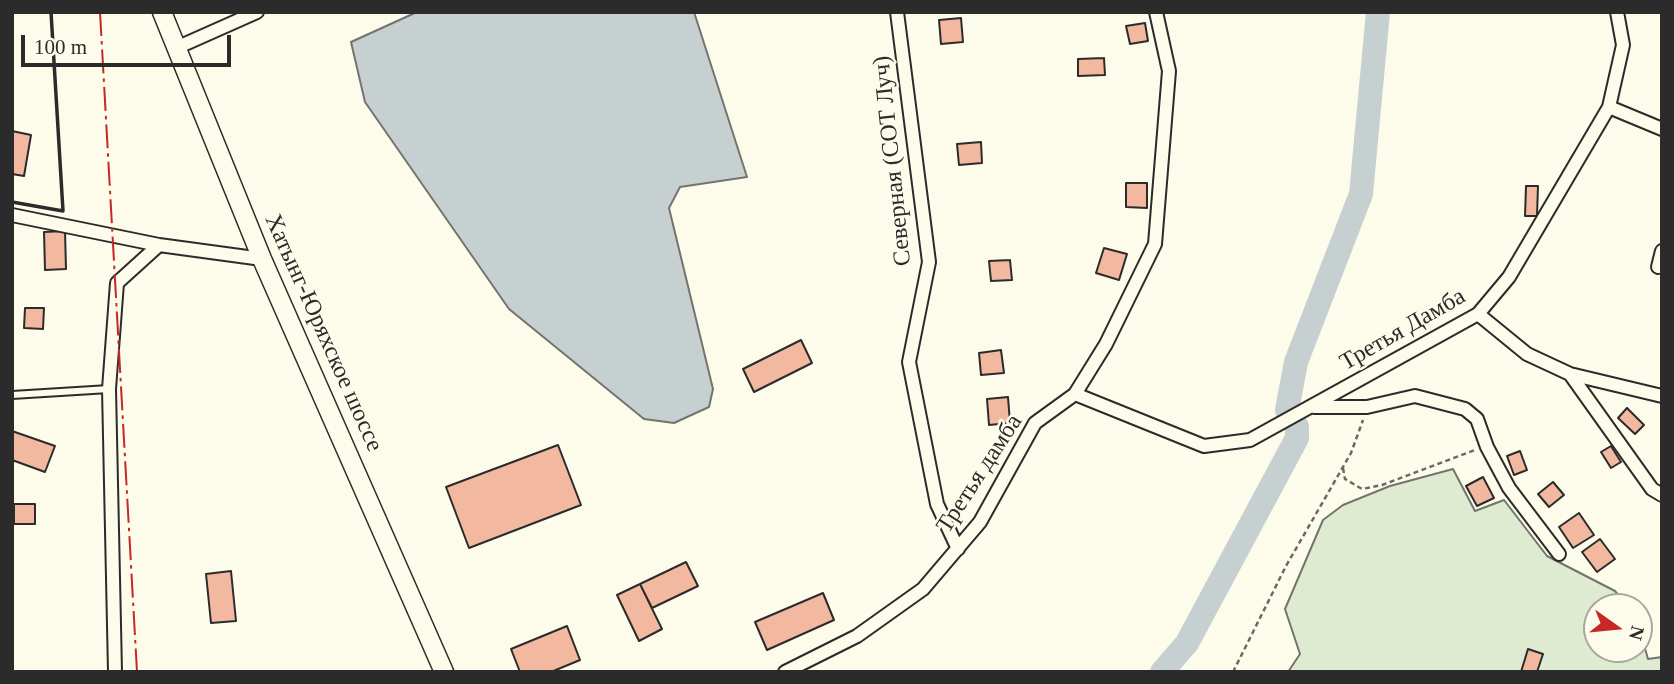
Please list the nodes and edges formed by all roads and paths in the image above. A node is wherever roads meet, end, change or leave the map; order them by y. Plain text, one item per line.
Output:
1 (162, 12) edge
2 (257, 12) edge
3 (897, 12) edge
4 (1156, 12) edge
5 (1617, 12) edge
6 (176, 48) junction
7 (1609, 107) junction
8 (1662, 129) edge
9 (12, 215) edge
10 (159, 245) junction
11 (1662, 251) edge
12 (262, 259) junction
13 (1658, 267) dead end
14 (1478, 314) junction
15 (1570, 374) junction
16 (109, 389) junction
17 (1075, 394) junction
18 (12, 395) edge
19 (1662, 396) edge
20 (1312, 407) junction
21 (1367, 407) junction
22 (1487, 447) junction
23 (1343, 468) junction
24 (1662, 495) edge
25 (958, 549) junction
26 (1559, 554) dead end
27 (115, 672) edge
28 (444, 672) edge
29 (785, 672) edge
30 (1233, 672) edge

1 - 6 main road, Хатынг-Юряхское шоссе
2 - 6 street
3 - 25 street, Северная (СОТ Луч)
4 - 17 street
5 - 7 street, Третья Дамба
6 - 12 main road, Хатынг-Юряхское шоссе
7 - 8 street
7 - 14 street, Третья Дамба
9 - 10 street
10 - 12 street
10 - 16 street
11 - 13 street
12 - 28 main road, Хатынг-Юряхское шоссе
14 - 15 street
14 - 20 street, Третья Дамба
15 - 19 street
15 - 24 street
16 - 18 lane
16 - 27 street
17 - 20 street, Третья Дамба
17 - 25 street, Третья дамба
20 - 21 street
21 - 22 street
21 - 23 path
22 - 23 path
22 - 26 street
23 - 30 path
25 - 29 street, Третья дамба

